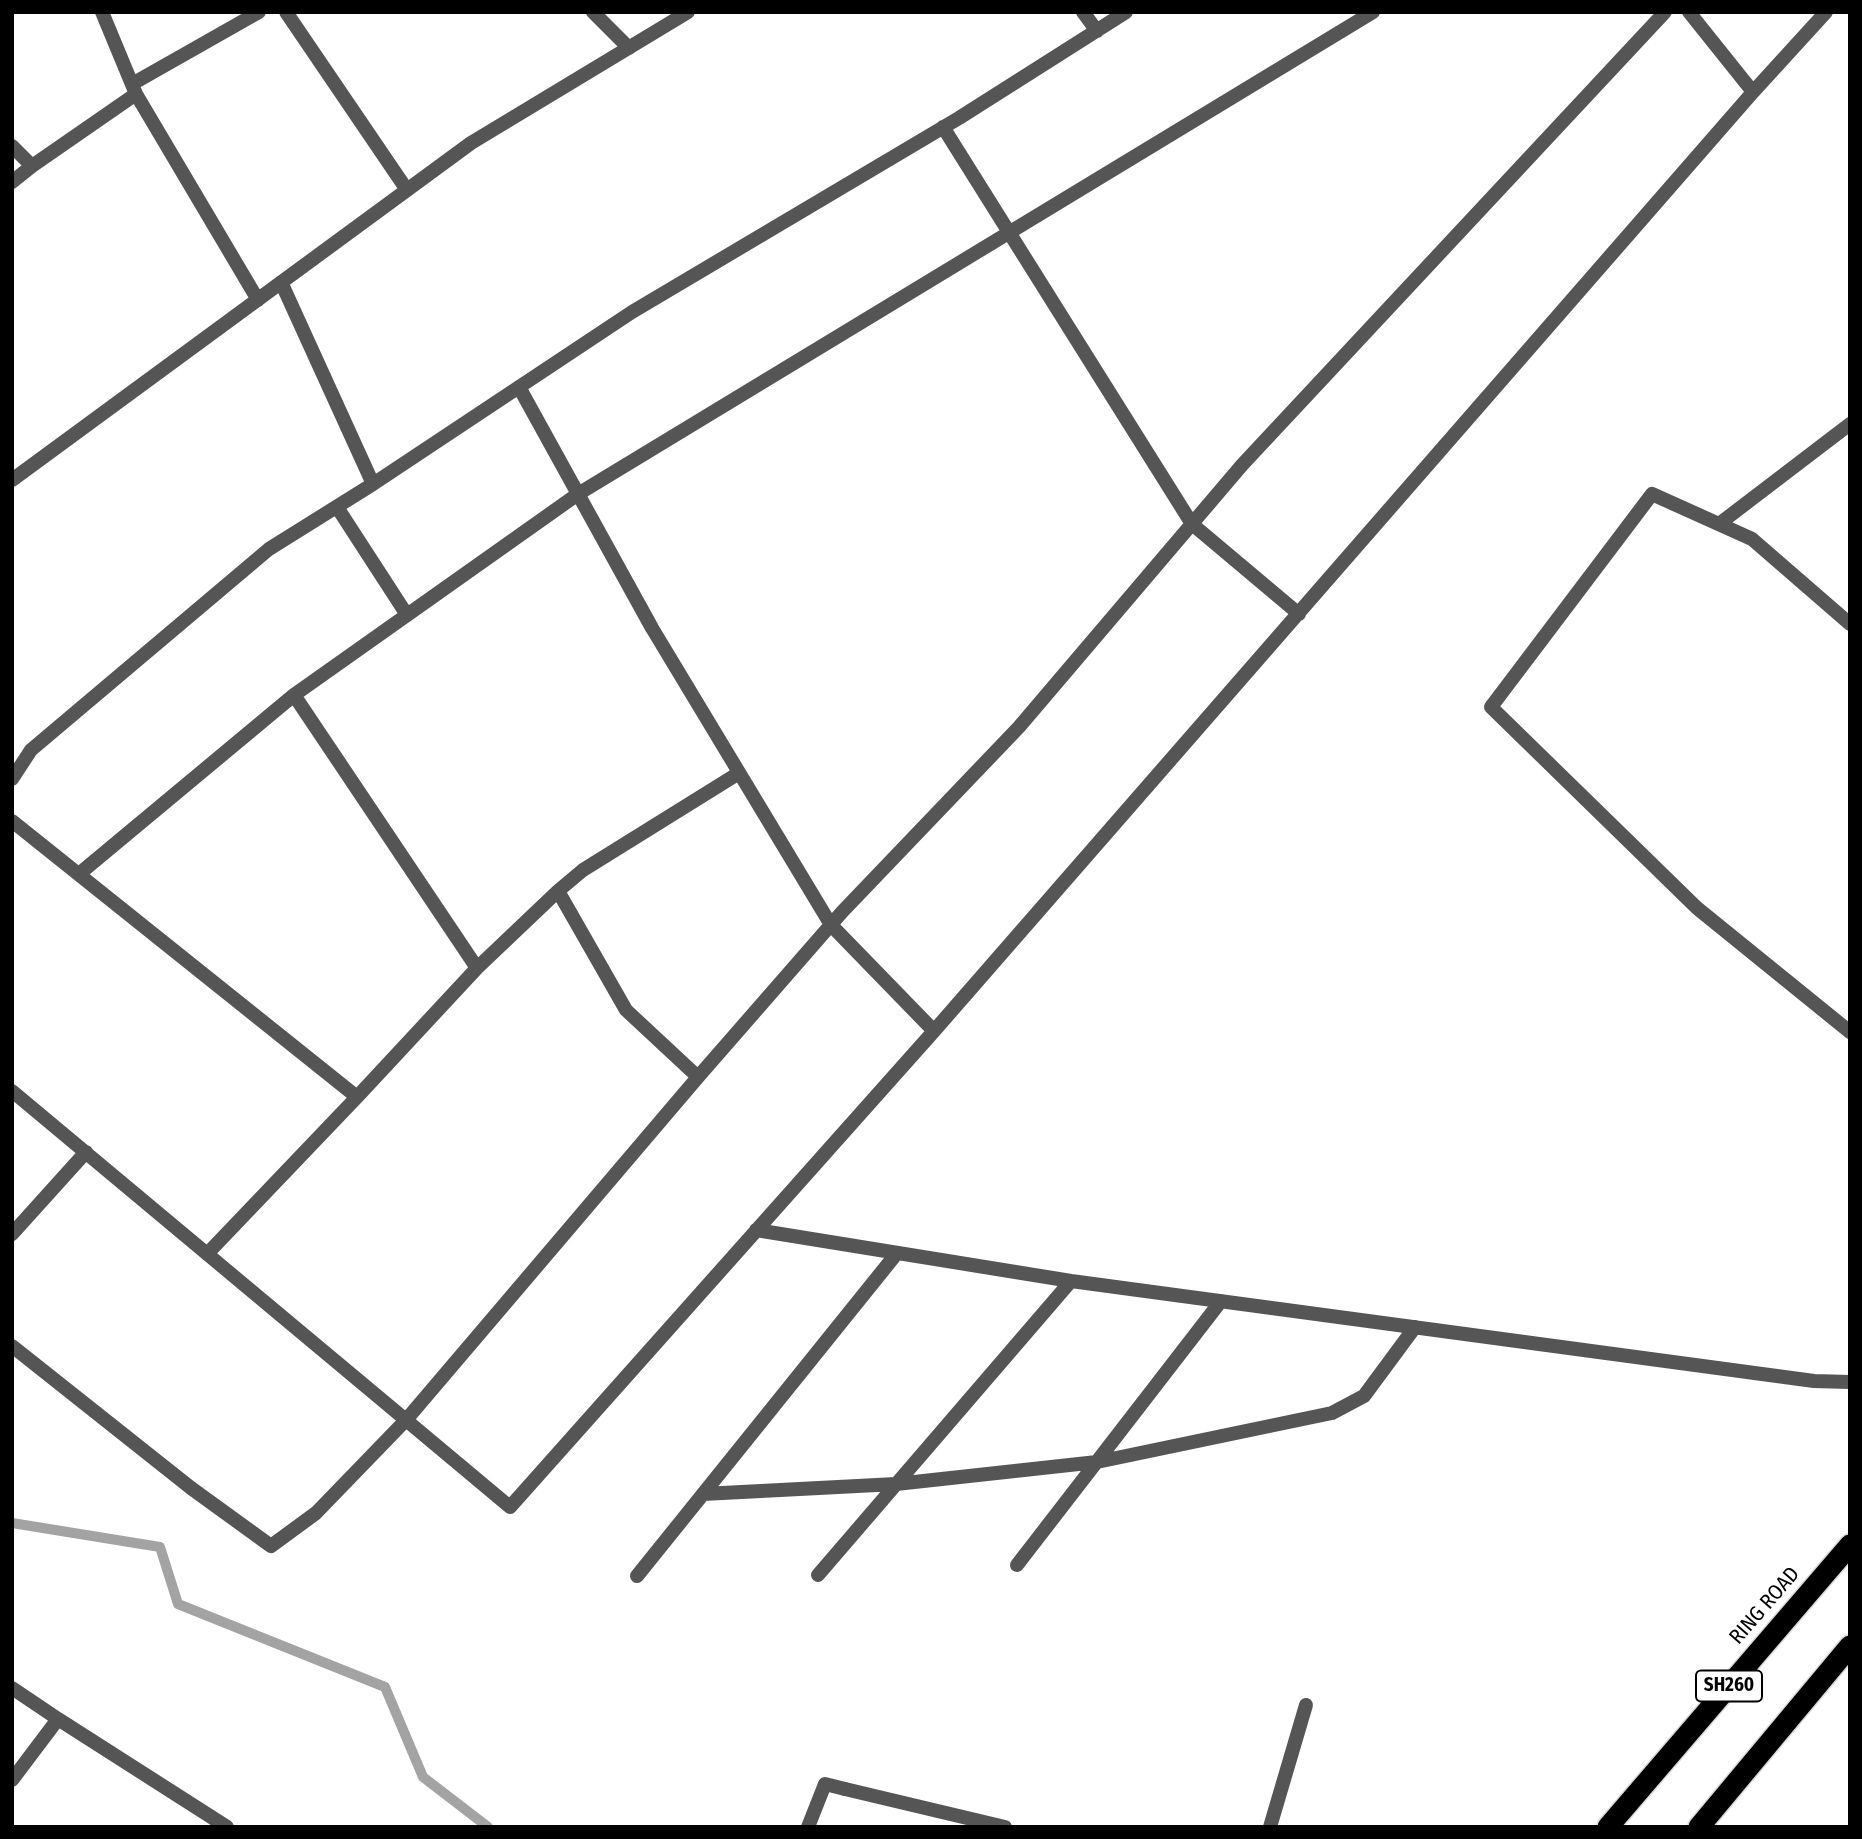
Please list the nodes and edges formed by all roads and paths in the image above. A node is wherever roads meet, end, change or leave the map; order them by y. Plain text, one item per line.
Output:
1 (102, 12) edge
2 (259, 12) edge
3 (286, 12) edge
4 (593, 12) edge
5 (688, 12) edge
6 (1083, 12) edge
7 (1126, 12) edge
8 (1373, 12) edge
9 (1665, 12) edge
10 (1689, 12) edge
11 (1826, 12) edge
12 (1097, 31) junction
13 (629, 48) junction
14 (134, 89) junction
15 (1753, 92) junction
16 (943, 127) junction
17 (12, 146) edge
18 (32, 166) junction
19 (12, 183) edge
20 (407, 190) junction
21 (1010, 234) junction
22 (281, 282) junction
23 (258, 300) junction
24 (519, 387) junction
25 (1850, 424) edge
26 (12, 480) edge
27 (373, 484) junction
28 (578, 494) junction
29 (337, 507) junction
30 (1192, 524) junction
31 (1719, 524) junction
32 (1299, 614) junction
33 (407, 615) junction
34 (1850, 624) edge
35 (294, 695) junction
36 (739, 773) junction
37 (12, 779) edge
38 (12, 821) edge
39 (79, 874) junction
40 (558, 891) junction
41 (831, 925) junction
42 (477, 968) junction
43 (934, 1031) junction
44 (1850, 1032) edge
45 (698, 1077) junction
46 (12, 1091) edge
47 (357, 1097) junction
48 (86, 1152) junction
49 (756, 1230) junction
50 (12, 1234) edge
51 (897, 1253) junction
52 (207, 1254) junction
53 (1071, 1281) junction
54 (1221, 1301) junction
55 (1415, 1327) junction
56 (12, 1346) edge
57 (1850, 1382) edge
58 (406, 1420) junction
59 (1097, 1462) junction
60 (897, 1484) junction
61 (703, 1494) junction
62 (1850, 1545) edge
63 (1017, 1565) dead end
64 (818, 1575) dead end
65 (638, 1576) dead end
66 (1850, 1646) edge
67 (12, 1689) edge
68 (1306, 1705) dead end
69 (58, 1719) junction
70 (12, 1780) edge
71 (227, 1827) edge
72 (807, 1827) edge
73 (1005, 1827) edge
74 (1270, 1827) edge
75 (1608, 1827) edge
76 (1699, 1827) edge

1 - 14 street
2 - 14 street
3 - 20 street
4 - 13 street
5 - 13 street
6 - 12 street
7 - 12 street
8 - 21 street
9 - 30 street
10 - 15 street
11 - 15 street
12 - 16 street
13 - 20 street
14 - 18 street
14 - 23 street
15 - 32 street
16 - 21 street
16 - 24 street
17 - 18 street
18 - 19 street
20 - 22 street
21 - 28 street
21 - 30 street
22 - 23 street
22 - 27 street
23 - 26 street
24 - 27 street
24 - 28 street
25 - 31 street
27 - 29 street
28 - 33 street
28 - 36 street
29 - 33 street
29 - 37 street
30 - 32 street
30 - 41 street
31 - 34 street
31 - 44 street
32 - 43 street
33 - 35 street
35 - 39 street
35 - 42 street
36 - 40 street
36 - 41 street
38 - 39 street
39 - 47 street
40 - 42 street
40 - 45 street
41 - 43 street
41 - 45 street
42 - 47 street
43 - 49 street
45 - 58 street
46 - 48 street
47 - 52 street
48 - 50 street
48 - 52 street
49 - 51 street
49 - 58 street
51 - 53 street
51 - 61 street
52 - 58 street
53 - 54 street
53 - 60 street
54 - 55 street
54 - 59 street
55 - 57 street
55 - 59 street
56 - 58 street
59 - 60 street
59 - 63 street
60 - 61 street
60 - 64 street
61 - 65 street
62 - 75 highway, RING ROAD / SH260
66 - 76 highway
67 - 69 street
68 - 74 street
69 - 70 street
69 - 71 street
72 - 73 street

